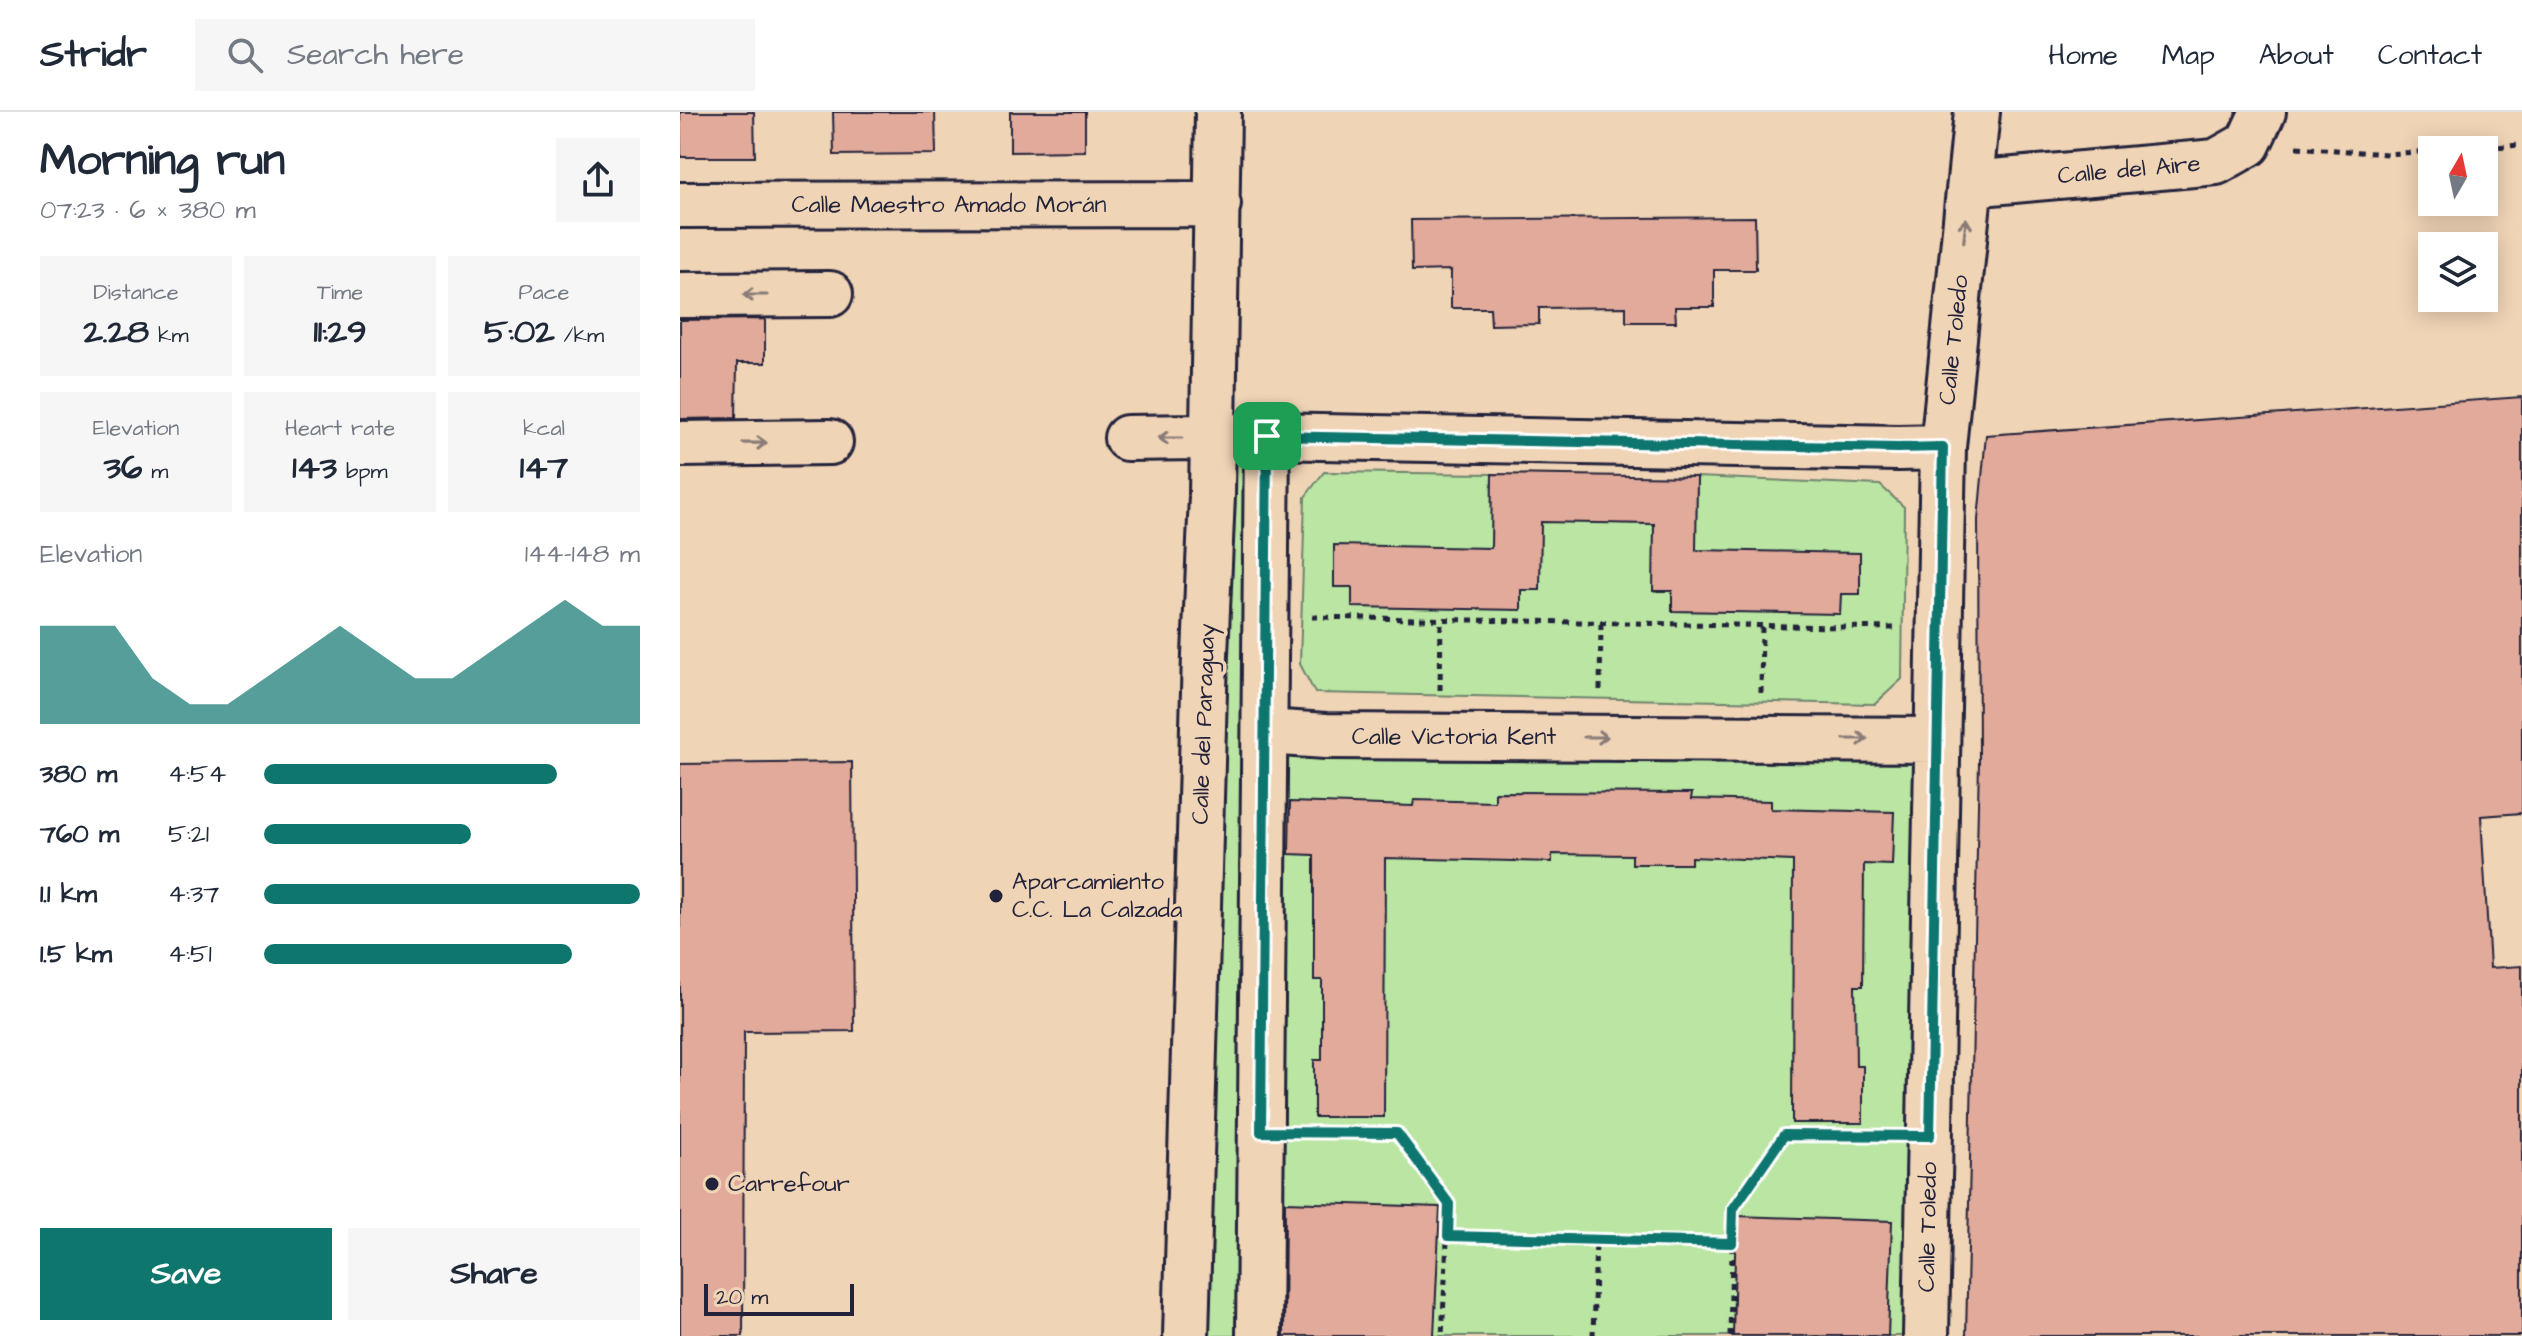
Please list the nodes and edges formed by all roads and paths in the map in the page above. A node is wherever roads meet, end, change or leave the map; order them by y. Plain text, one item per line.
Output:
1 (1218, 112) edge
2 (1977, 112) edge
3 (2256, 128) edge
4 (2522, 145) edge
5 (2498, 147) edge
6 (2418, 152) edge
7 (1970, 184) junction
8 (1218, 204) junction
9 (680, 205) edge
10 (830, 294) dead end
11 (680, 295) edge
12 (1267, 436) junction
13 (1127, 438) dead end
14 (1213, 438) junction
15 (830, 442) dead end
16 (680, 444) edge
17 (1943, 447) junction
18 (1267, 615) junction
19 (1441, 620) junction
20 (1601, 623) junction
21 (1762, 626) junction
22 (1940, 628) junction
23 (1440, 695) dead end
24 (1600, 699) dead end
25 (1761, 702) dead end
26 (1266, 732) junction
27 (1937, 740) junction
28 (1261, 1132) junction
29 (1930, 1136) junction
30 (1448, 1236) junction
31 (1596, 1239) junction
32 (1732, 1243) junction
33 (1186, 1336) edge
34 (1259, 1336) edge
35 (1442, 1336) edge
36 (1593, 1336) edge
37 (1730, 1336) edge
38 (1926, 1336) edge

1 - 8 street, Calle del Paraguay
2 - 7 street, Calle Toledo
3 - 6 path
3 - 7 street, Calle del Aire
4 - 5 path
17 -> 7 street, Calle Toledo
8 - 9 street, Calle Maestro Amado Morán
8 - 14 street, Calle del Paraguay
10 -> 11 street
12 - 14 street
12 - 17 street
12 - 18 street
14 -> 13 street
14 - 33 street, Calle del Paraguay
16 -> 15 street
17 - 22 street, Calle Toledo
18 - 19 path
18 - 26 street
19 - 20 path
19 - 23 path
20 - 21 path
20 - 24 path
21 - 22 path
21 - 25 path
22 - 27 street, Calle Toledo
26 -> 27 street, Calle Victoria Kent
26 - 28 street
27 - 29 street, Calle Toledo
28 - 30 path
28 - 34 street
29 - 32 path
29 - 38 street, Calle Toledo
30 - 31 path
30 - 35 path
31 - 32 path
31 - 36 path
32 - 37 path

